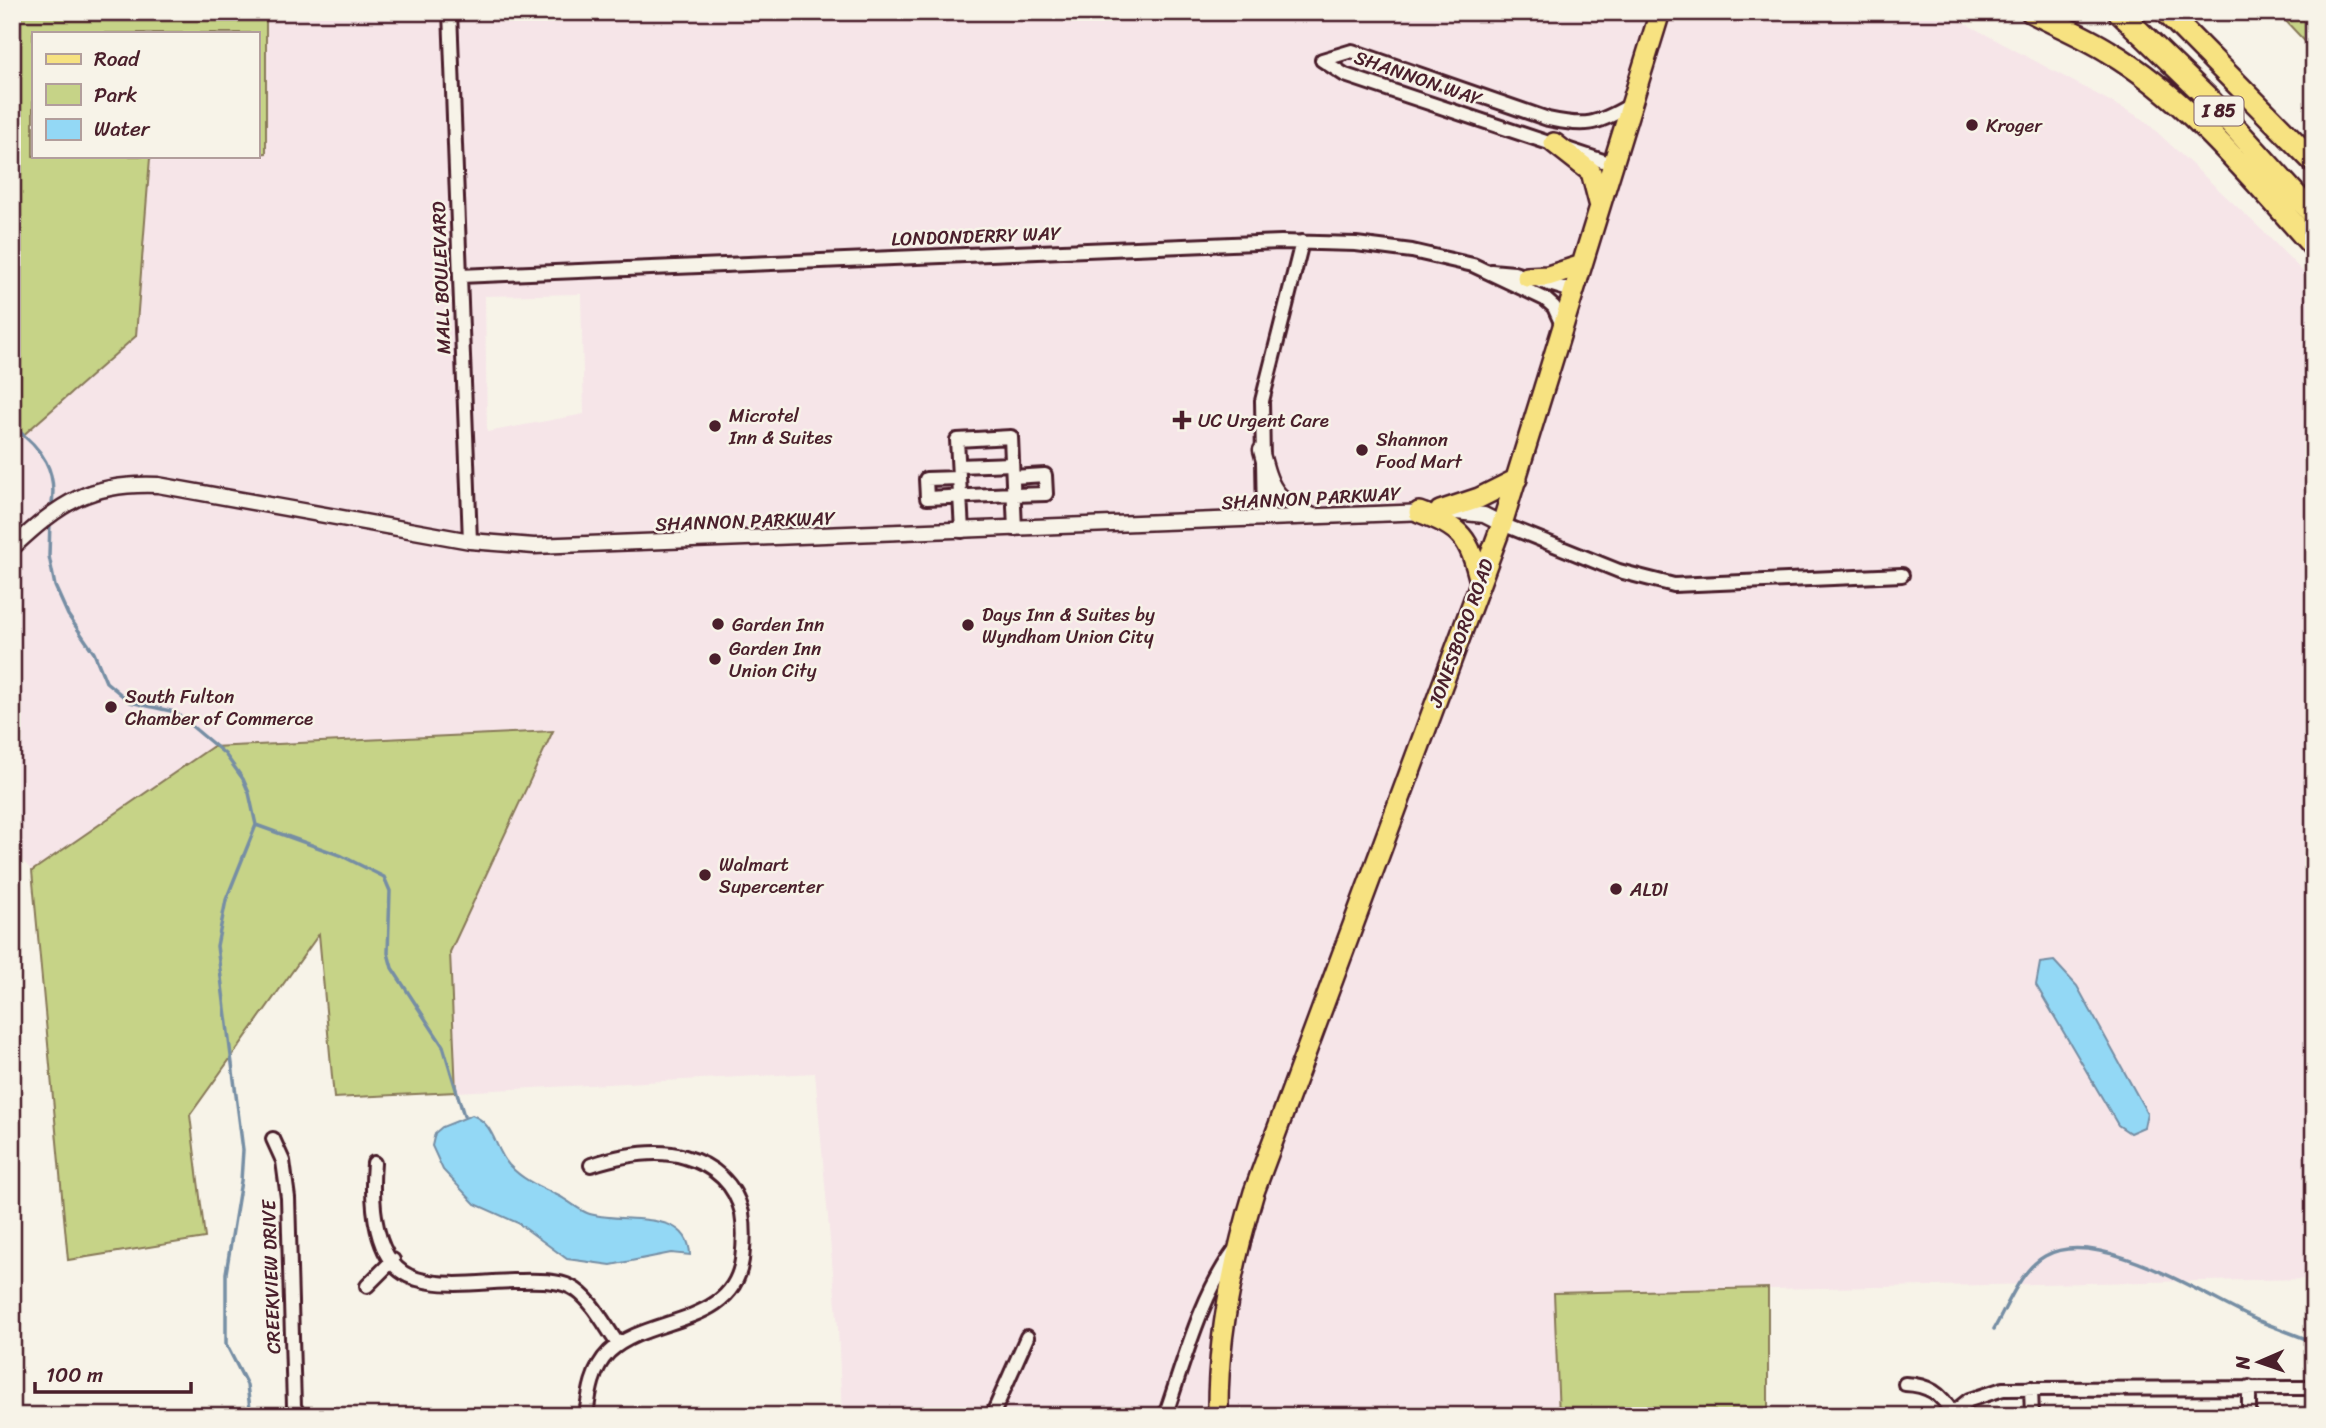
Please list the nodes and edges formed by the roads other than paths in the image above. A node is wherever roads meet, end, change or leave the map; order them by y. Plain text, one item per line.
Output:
1 (450, 12) edge
2 (1660, 12) edge
3 (2032, 12) edge
4 (2119, 12) edge
5 (2166, 12) edge
6 (2182, 12) edge
7 (2213, 58) junction
8 (1629, 106) junction
9 (1554, 143) junction
10 (2314, 162) edge
11 (1612, 164) junction
12 (1600, 205) junction
13 (2314, 215) edge
14 (1302, 242) junction
15 (2314, 247) edge
16 (1582, 265) junction
17 (1490, 271) junction
18 (460, 276) junction
19 (1527, 277) junction
20 (1575, 292) junction
21 (1564, 328) junction
22 (1261, 450) junction
23 (1012, 470) junction
24 (959, 472) junction
25 (1517, 479) junction
26 (1013, 495) junction
27 (960, 496) junction
28 (1440, 511) junction
29 (1419, 512) junction
30 (1315, 517) junction
31 (1264, 519) junction
32 (1502, 524) junction
33 (1015, 529) junction
34 (962, 531) junction
35 (470, 541) junction
36 (12, 548) edge
37 (1902, 575) dead end
38 (1480, 583) junction
39 (273, 1139) dead end
40 (374, 1163) dead end
41 (590, 1165) dead end
42 (1238, 1245) junction
43 (393, 1260) junction
44 (367, 1286) dead end
45 (1027, 1337) dead end
46 (618, 1344) junction
47 (1905, 1384) dead end
48 (2249, 1387) junction
49 (2031, 1388) junction
50 (2314, 1388) edge
51 (1951, 1414) edge
52 (299, 1416) edge
53 (586, 1416) edge
54 (992, 1416) edge
55 (1165, 1416) edge
56 (1218, 1416) edge
57 (2032, 1416) edge
58 (2249, 1416) edge

1 - 18 street, MALL BOULEVARD
2 - 8 main road, JONESBORO ROAD
3 - 15 highway
4 - 13 highway, I 85
5 - 7 highway, I 85
6 - 7 highway
7 - 10 highway, I 85
8 - 9 street, SHANNON WAY
8 - 11 main road, JONESBORO ROAD
9 - 11 street, SHANNON WAY
9 - 12 main road
11 - 12 main road, JONESBORO ROAD
12 - 16 main road, JONESBORO ROAD
14 - 17 street, LONDONDERRY WAY
14 - 18 street, LONDONDERRY WAY
14 - 22 street
16 - 19 main road
16 - 20 main road, JONESBORO ROAD
17 - 19 street, LONDONDERRY WAY
17 - 21 street, LONDONDERRY WAY
18 - 35 street, MALL BOULEVARD
19 - 20 street, LONDONDERRY WAY
20 - 21 main road, JONESBORO ROAD
21 - 25 main road, JONESBORO ROAD
22 - 30 street
22 - 31 street
23 - 24 street
23 - 24 street
23 - 26 street
23 - 26 street
24 - 27 street
24 - 27 street
25 - 28 main road
25 - 32 main road, JONESBORO ROAD
26 - 27 street
26 - 33 street
27 - 34 street
28 - 29 street, SHANNON PARKWAY
28 - 32 street, SHANNON PARKWAY
29 - 30 street, SHANNON PARKWAY
29 - 38 main road
30 - 31 street, SHANNON PARKWAY
31 - 33 street, SHANNON PARKWAY
32 - 37 street
32 - 38 main road, JONESBORO ROAD
33 - 34 street, SHANNON PARKWAY
34 - 35 street, SHANNON PARKWAY
35 - 36 street, SHANNON PARKWAY
38 - 42 main road, JONESBORO ROAD
39 - 52 street, CREEKVIEW DRIVE
40 - 43 street
41 - 46 street
42 - 55 street, JONESBORO ROAD
42 - 56 main road, JONESBORO ROAD
43 - 44 street
43 - 46 street
45 - 54 street
46 - 53 street
47 - 51 street
48 - 49 street
48 - 50 street
48 - 58 street
49 - 51 street
49 - 57 street

